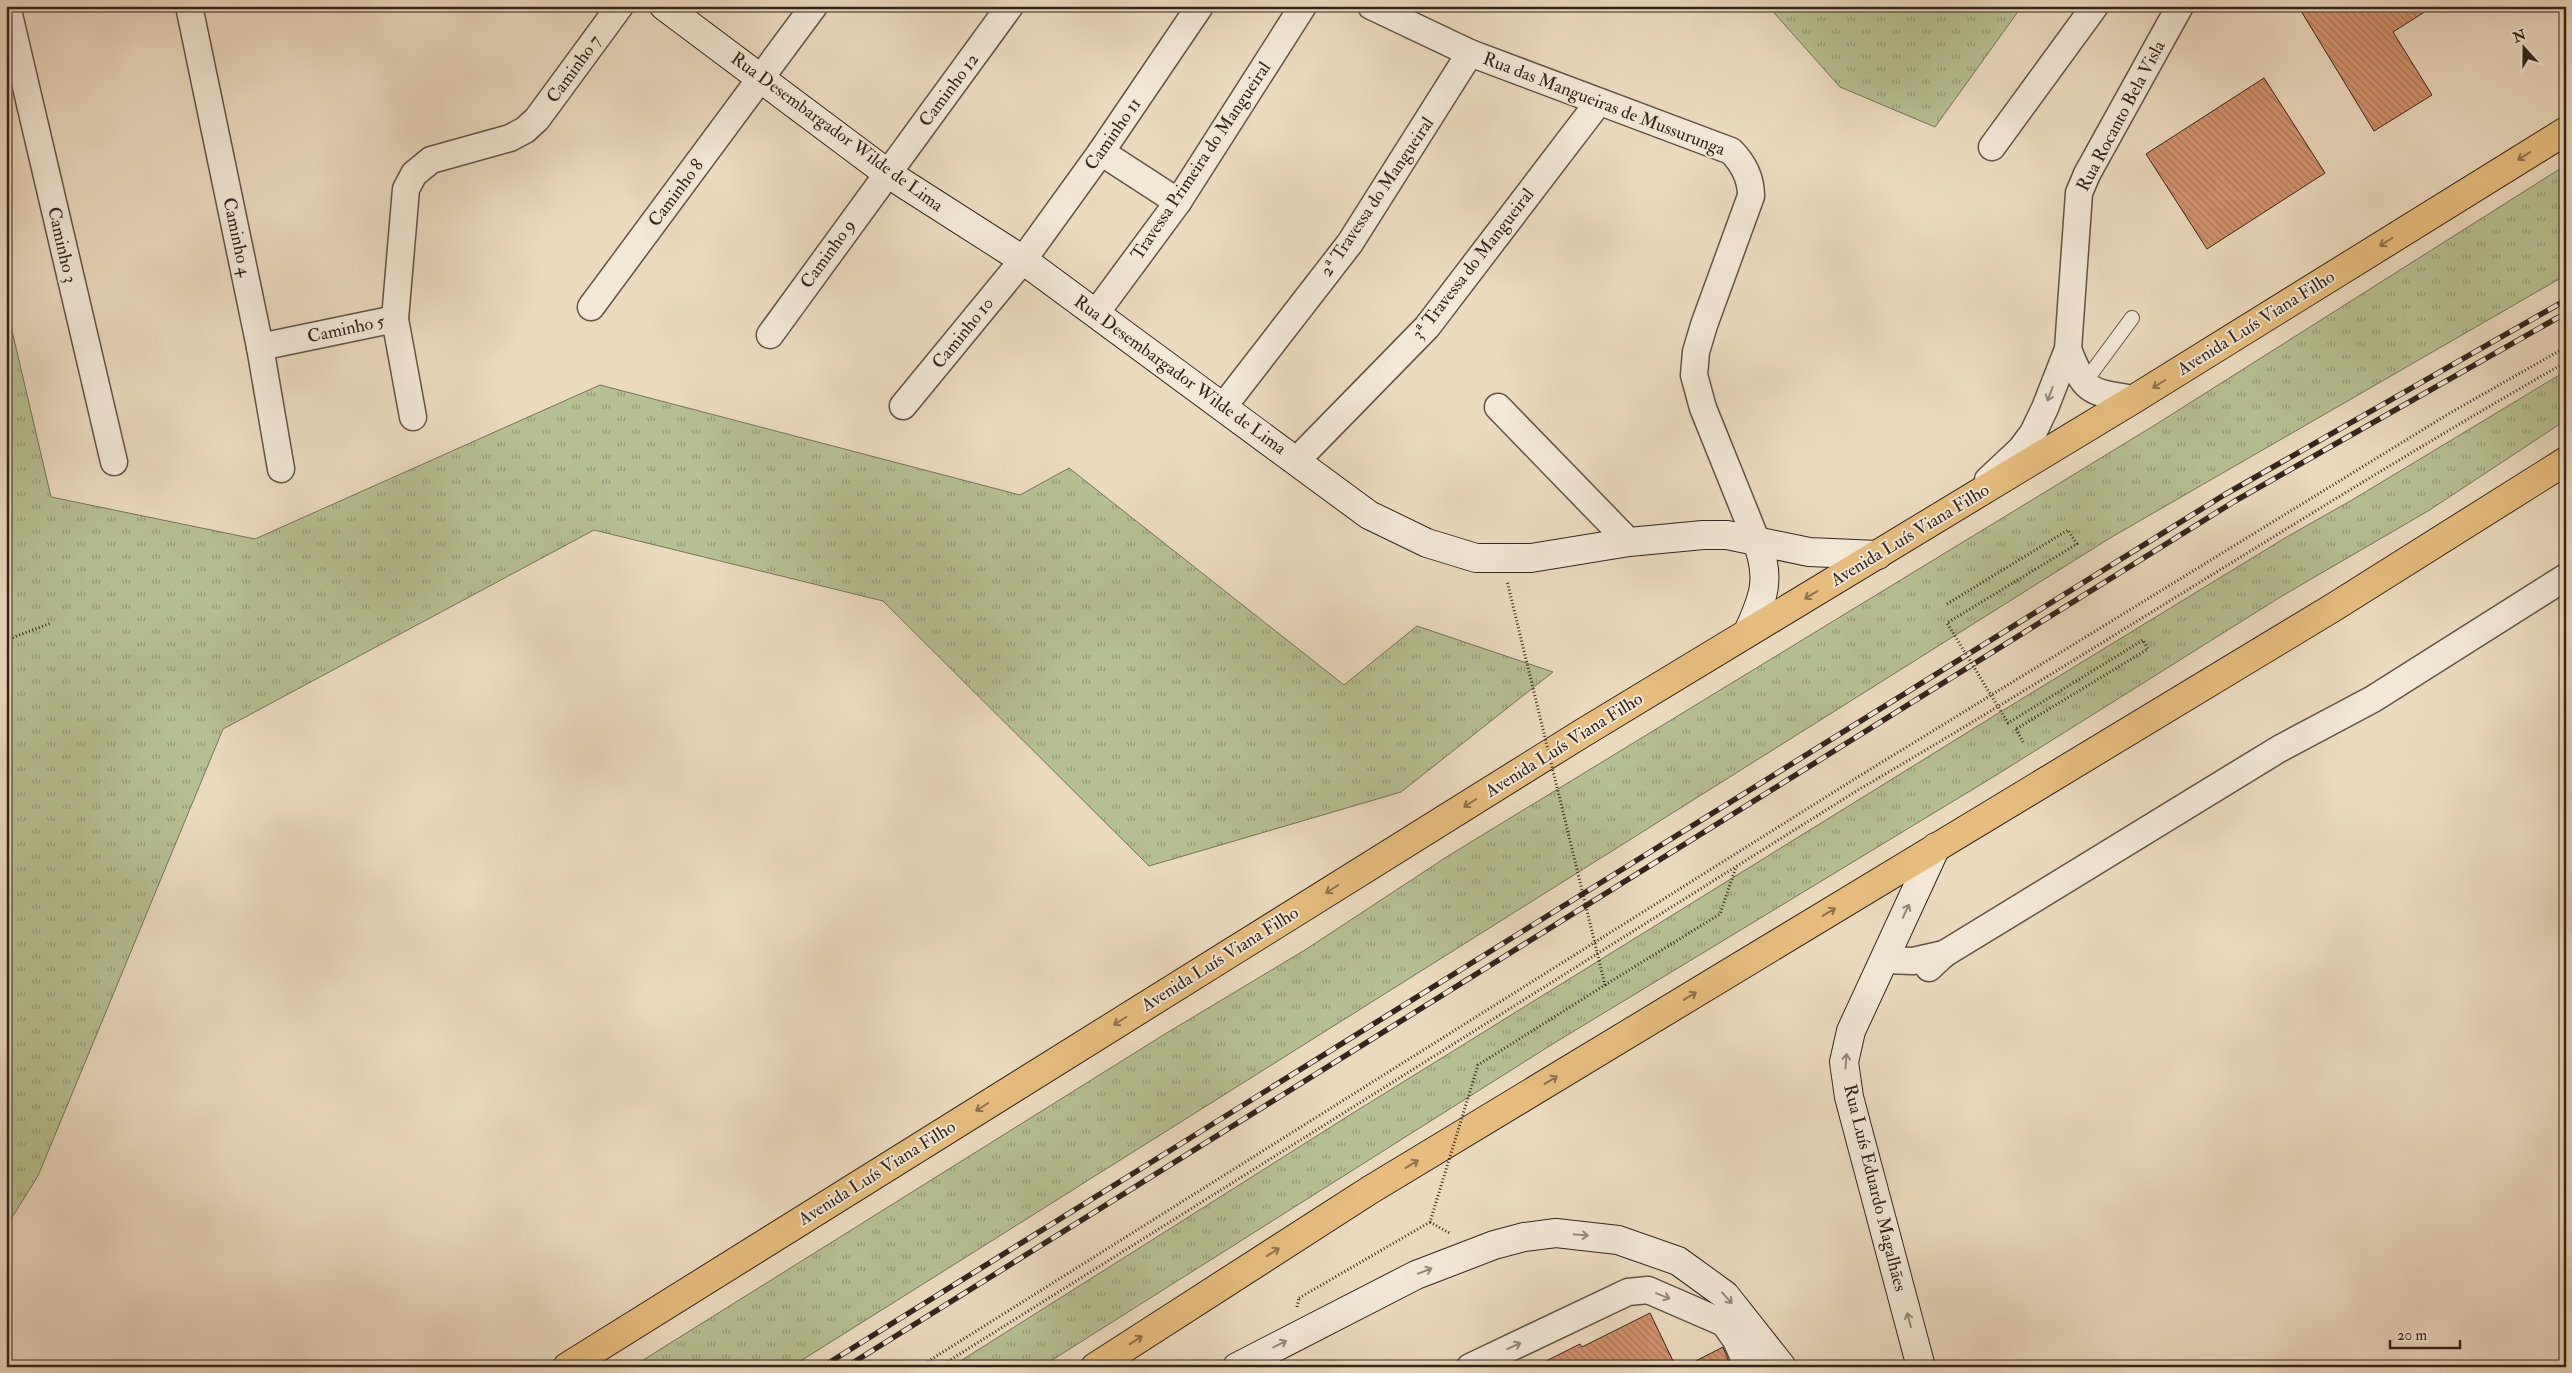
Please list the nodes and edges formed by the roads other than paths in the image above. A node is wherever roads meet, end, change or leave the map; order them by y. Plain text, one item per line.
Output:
1 (189, 6) edge
2 (620, 6) edge
3 (664, 6) edge
4 (814, 6) edge
5 (1010, 6) edge
6 (1200, 6) edge
7 (1303, 6) edge
8 (1371, 6) edge
9 (2095, 6) edge
10 (2180, 6) edge
11 (8, 17) edge
12 (1470, 53) junction
13 (762, 79) junction
14 (1598, 103) junction
15 (2566, 131) edge
16 (1992, 147) dead end
17 (1101, 152) junction
18 (887, 173) junction
19 (1178, 202) junction
20 (1023, 260) junction
21 (591, 307) dead end
22 (1096, 313) junction
23 (2132, 318) dead end
24 (395, 319) junction
25 (770, 335) dead end
26 (260, 347) junction
27 (2068, 349) junction
28 (2084, 383) junction
29 (2134, 399) junction
30 (903, 406) dead end
31 (1223, 407) junction
32 (1498, 407) dead end
33 (413, 417) dead end
34 (1297, 460) junction
35 (2566, 461) edge
36 (114, 462) dead end
37 (281, 469) dead end
38 (1962, 504) junction
39 (1628, 542) junction
40 (1757, 542) junction
41 (1878, 555) junction
42 (2566, 578) edge
43 (1748, 632) junction
44 (1936, 847) junction
45 (1884, 960) junction
46 (567, 1367) edge
47 (1095, 1367) edge
48 (1237, 1367) edge
49 (1470, 1367) edge
50 (1748, 1367) edge
51 (1782, 1367) edge
52 (1921, 1367) edge

1 - 26 street, Caminho 4
2 - 24 street, Caminho 7
3 - 13 main road, Rua Desembargador Wilde de Lima
4 - 13 street, Caminho 8
5 - 18 street, Caminho 12
6 - 17 street, Caminho 11
7 - 19 street, Travessa Primeira do Mangueiral
8 - 12 street, Rua das Mangueiras de Mussurunga
9 - 16 street
10 - 27 street, Rua Rocanto Bela Visla
11 - 36 street, Caminho 3
12 - 14 street, Rua das Mangueiras de Mussurunga
12 - 31 street, 2ª Travessa do Mangueiral
13 - 18 main road, Rua Desembargador Wilde de Lima
13 - 21 street, Caminho 8
14 - 34 street, 3ª Travessa do Mangueiral
14 - 40 street, Rua das Mangueiras de Mussurunga
15 -> 29 highway, Avenida Luís Viana Filho
17 - 19 street
17 - 20 street, Caminho 11
18 - 20 main road, Rua Desembargador Wilde de Lima
18 - 25 street, Caminho 9
19 - 22 street, Travessa Primeira do Mangueiral
20 - 22 main road, Rua Desembargador Wilde de Lima
20 - 30 street, Caminho 10
22 - 31 main road, Rua Desembargador Wilde de Lima
23 - 28 lane
24 - 26 street, Caminho 5
24 - 33 street, Caminho 5
26 - 37 street, Caminho 4
27 - 28 street, Rua Rocanto Bela Visla
27 -> 38 street, Rua Rocanto Bela Visla
28 - 29 street
29 - 38 highway, Avenida Luís Viana Filho
31 - 34 main road, Rua Desembargador Wilde de Lima
32 - 39 street
34 - 39 main road, Rua Desembargador Wilde de Lima
35 - 44 highway
38 - 41 highway, Avenida Luís Viana Filho
39 - 40 main road, Rua Desembargador Wilde de Lima
40 - 41 main road, Rua Desembargador Wilde de Lima
40 - 43 main road
41 -> 43 highway, Avenida Luís Viana Filho
42 - 45 street
43 -> 46 highway, Avenida Luís Viana Filho
45 -> 44 main road, Rua Luís Eduardo Magalhães
47 -> 44 highway
52 -> 45 main road, Rua Luís Eduardo Magalhães
48 -> 51 main road
49 -> 50 street

